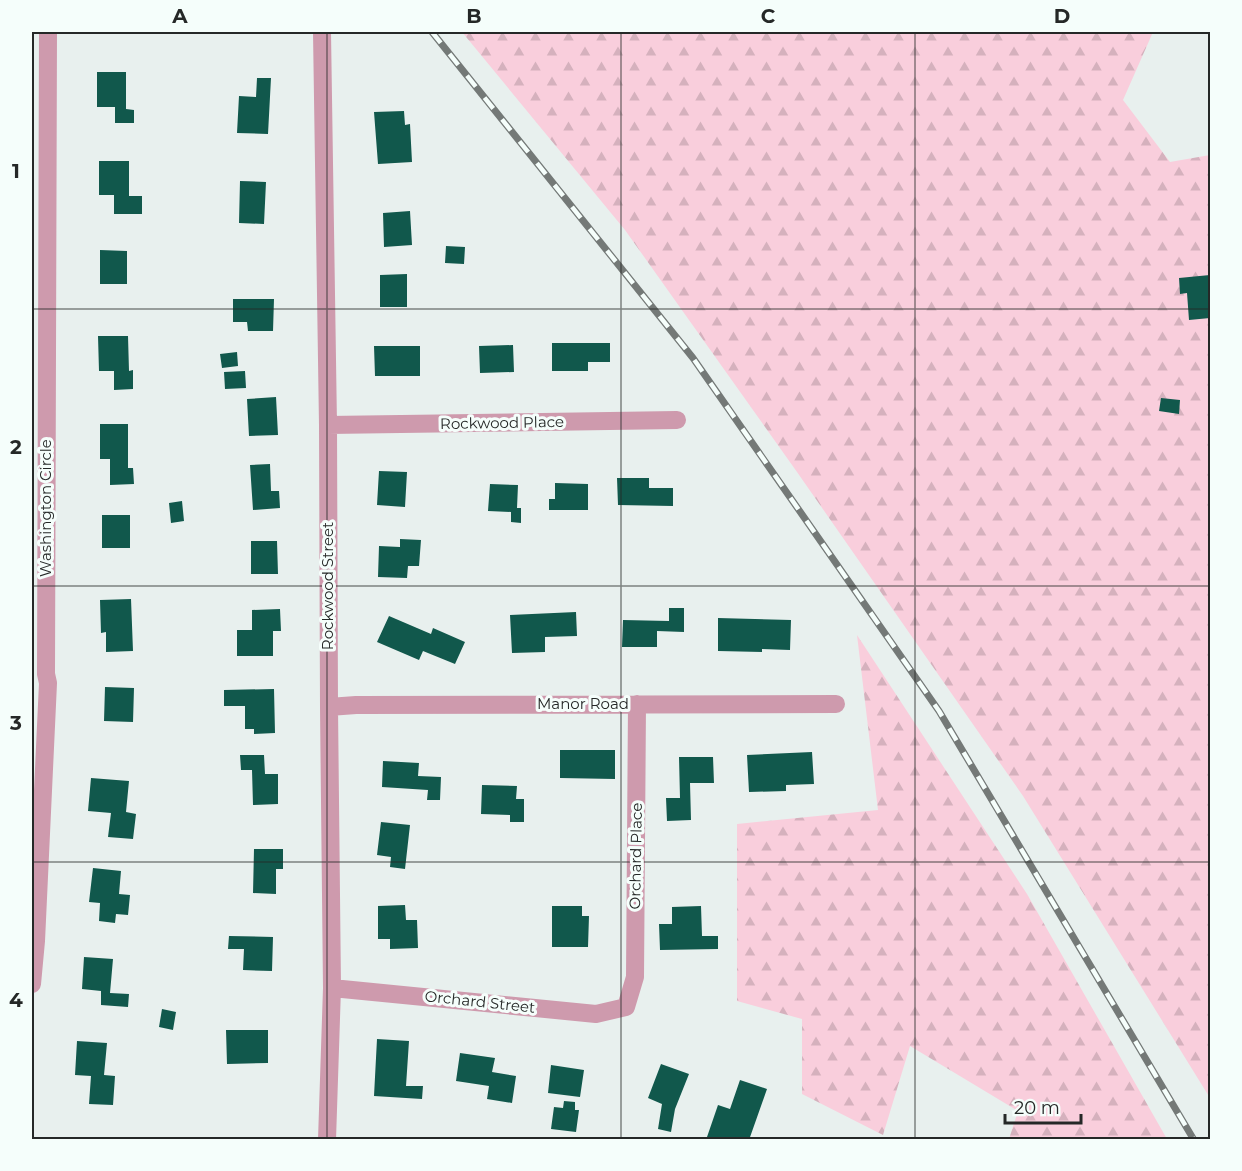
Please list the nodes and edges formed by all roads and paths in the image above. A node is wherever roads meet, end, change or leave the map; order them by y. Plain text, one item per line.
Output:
1 (48, 32) edge
2 (322, 32) edge
3 (677, 420) dead end
4 (328, 425) junction
5 (40, 683) edge
6 (637, 704) junction
7 (836, 704) dead end
8 (329, 706) junction
9 (32, 973) edge
10 (332, 988) junction
11 (626, 1007) joint
12 (327, 1140) edge

1 - 5 street, Washington Circle
2 - 4 street, Rockwood Street
3 - 4 street, Rockwood Place
4 - 8 street, Rockwood Street
5 - 9 street, Washington Circle
6 - 7 street, Manor Road
6 - 8 street, Manor Road
6 - 11 street, Orchard Place
8 - 10 street, Rockwood Street
10 - 11 street, Orchard Street
10 - 12 street, Rockwood Street

